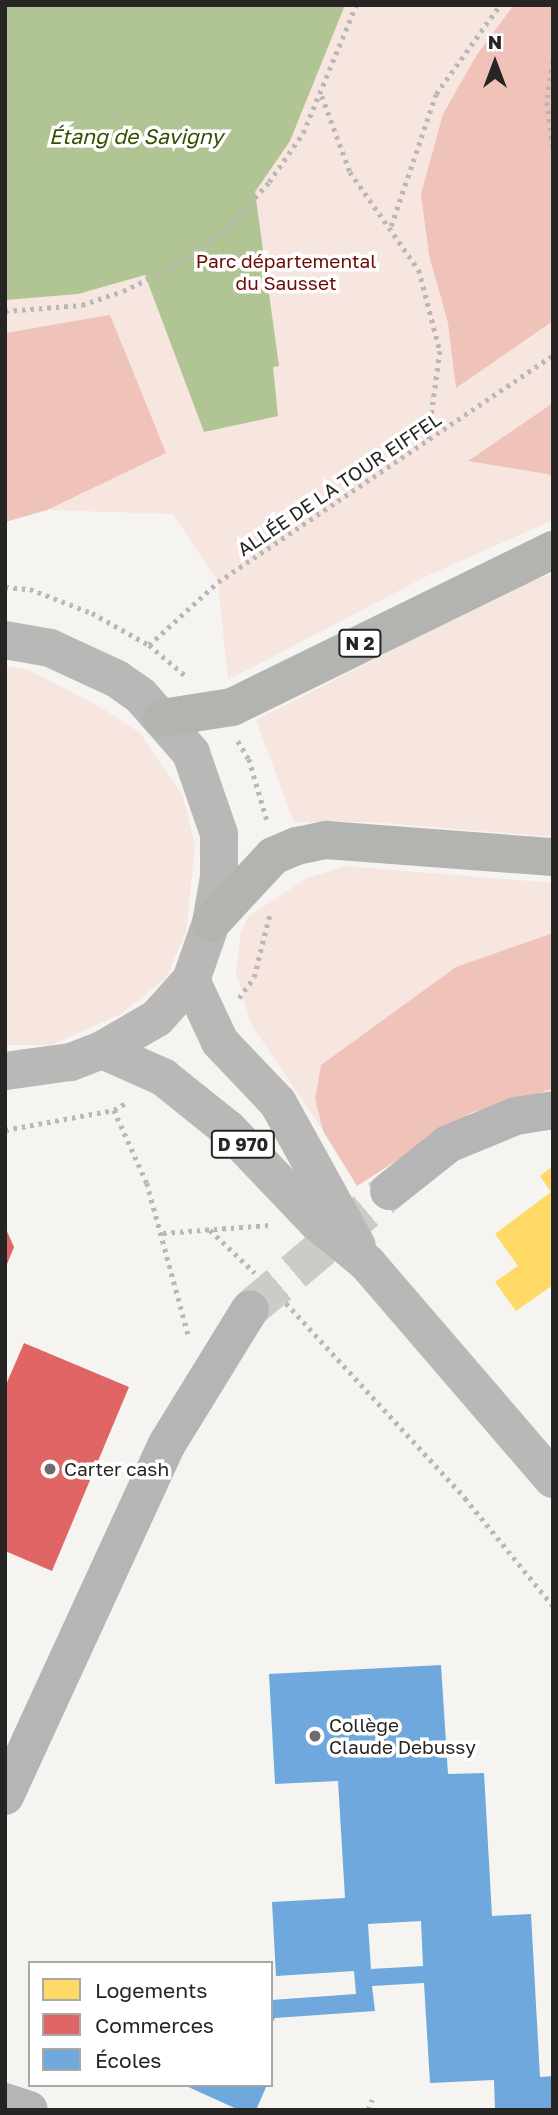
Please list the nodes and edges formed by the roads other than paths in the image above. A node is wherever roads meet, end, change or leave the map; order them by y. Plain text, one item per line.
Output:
1 (553, 550) edge
2 (5, 640) edge
3 (162, 718) junction
4 (553, 857) edge
5 (211, 923) junction
6 (191, 980) junction
7 (102, 1050) junction
8 (5, 1070) edge
9 (553, 1110) edge
10 (389, 1191) tunnel mouth
11 (367, 1264) junction
12 (265, 1296) tunnel mouth
13 (553, 1479) edge
14 (5, 1796) edge
15 (5, 2102) edge
16 (29, 2110) edge

1 - 3 highway, N 2
2 - 3 main road
3 - 5 main road
4 - 5 highway
5 - 6 main road
6 - 7 main road
6 - 11 main road, D 970
7 - 8 main road
7 - 11 main road, D 970
9 - 10 street
11 - 13 main road, D 970
12 - 14 street
15 - 16 street

